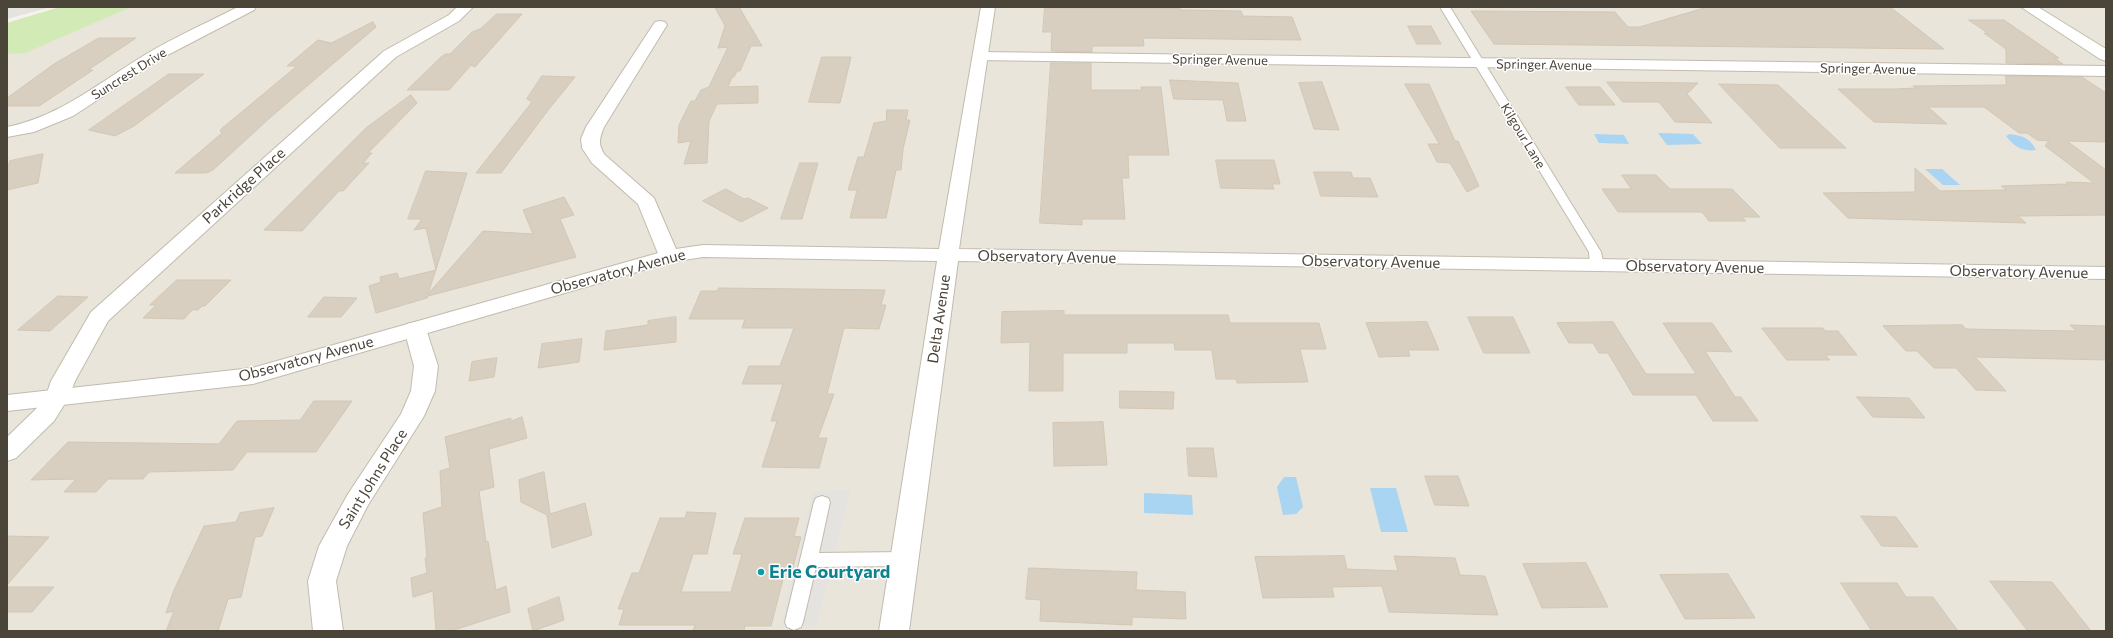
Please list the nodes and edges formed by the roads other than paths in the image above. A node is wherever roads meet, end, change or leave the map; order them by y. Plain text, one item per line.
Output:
1 (249, 7) edge
2 (466, 7) edge
3 (988, 7) edge
4 (1445, 7) edge
5 (2028, 7) edge
6 (660, 25) dead end
7 (2106, 56) edge
8 (981, 57) junction
9 (1480, 64) junction
10 (2106, 71) edge
11 (7, 132) edge
12 (670, 256) junction
13 (948, 256) junction
14 (1597, 266) junction
15 (2106, 273) edge
16 (415, 329) junction
17 (57, 397) junction
18 (7, 403) edge
19 (7, 452) edge
20 (822, 502) dead end
21 (904, 559) junction
22 (809, 560) junction
23 (794, 622) dead end
24 (328, 631) edge
25 (894, 631) edge

1 - 11 street, Suncrest Drive
2 - 17 street, Parkridge Place
3 - 8 street, Delta Avenue
4 - 9 lane, Kilgour Lane
5 - 7 street
6 - 12 street
8 - 9 street, Springer Avenue
8 - 13 street, Delta Avenue
9 - 10 street, Springer Avenue
9 - 14 lane, Kilgour Lane
12 - 13 street, Observatory Avenue
12 - 16 street, Observatory Avenue
13 - 14 street, Observatory Avenue
13 - 21 street, Delta Avenue
14 - 15 street, Observatory Avenue
16 - 17 street, Observatory Avenue
16 - 24 street, Saint Johns Place
17 - 18 street, Observatory Avenue
17 - 19 street, Parkridge Place
20 - 22 lane
21 - 22 lane
21 - 25 street, Delta Avenue
22 - 23 lane

